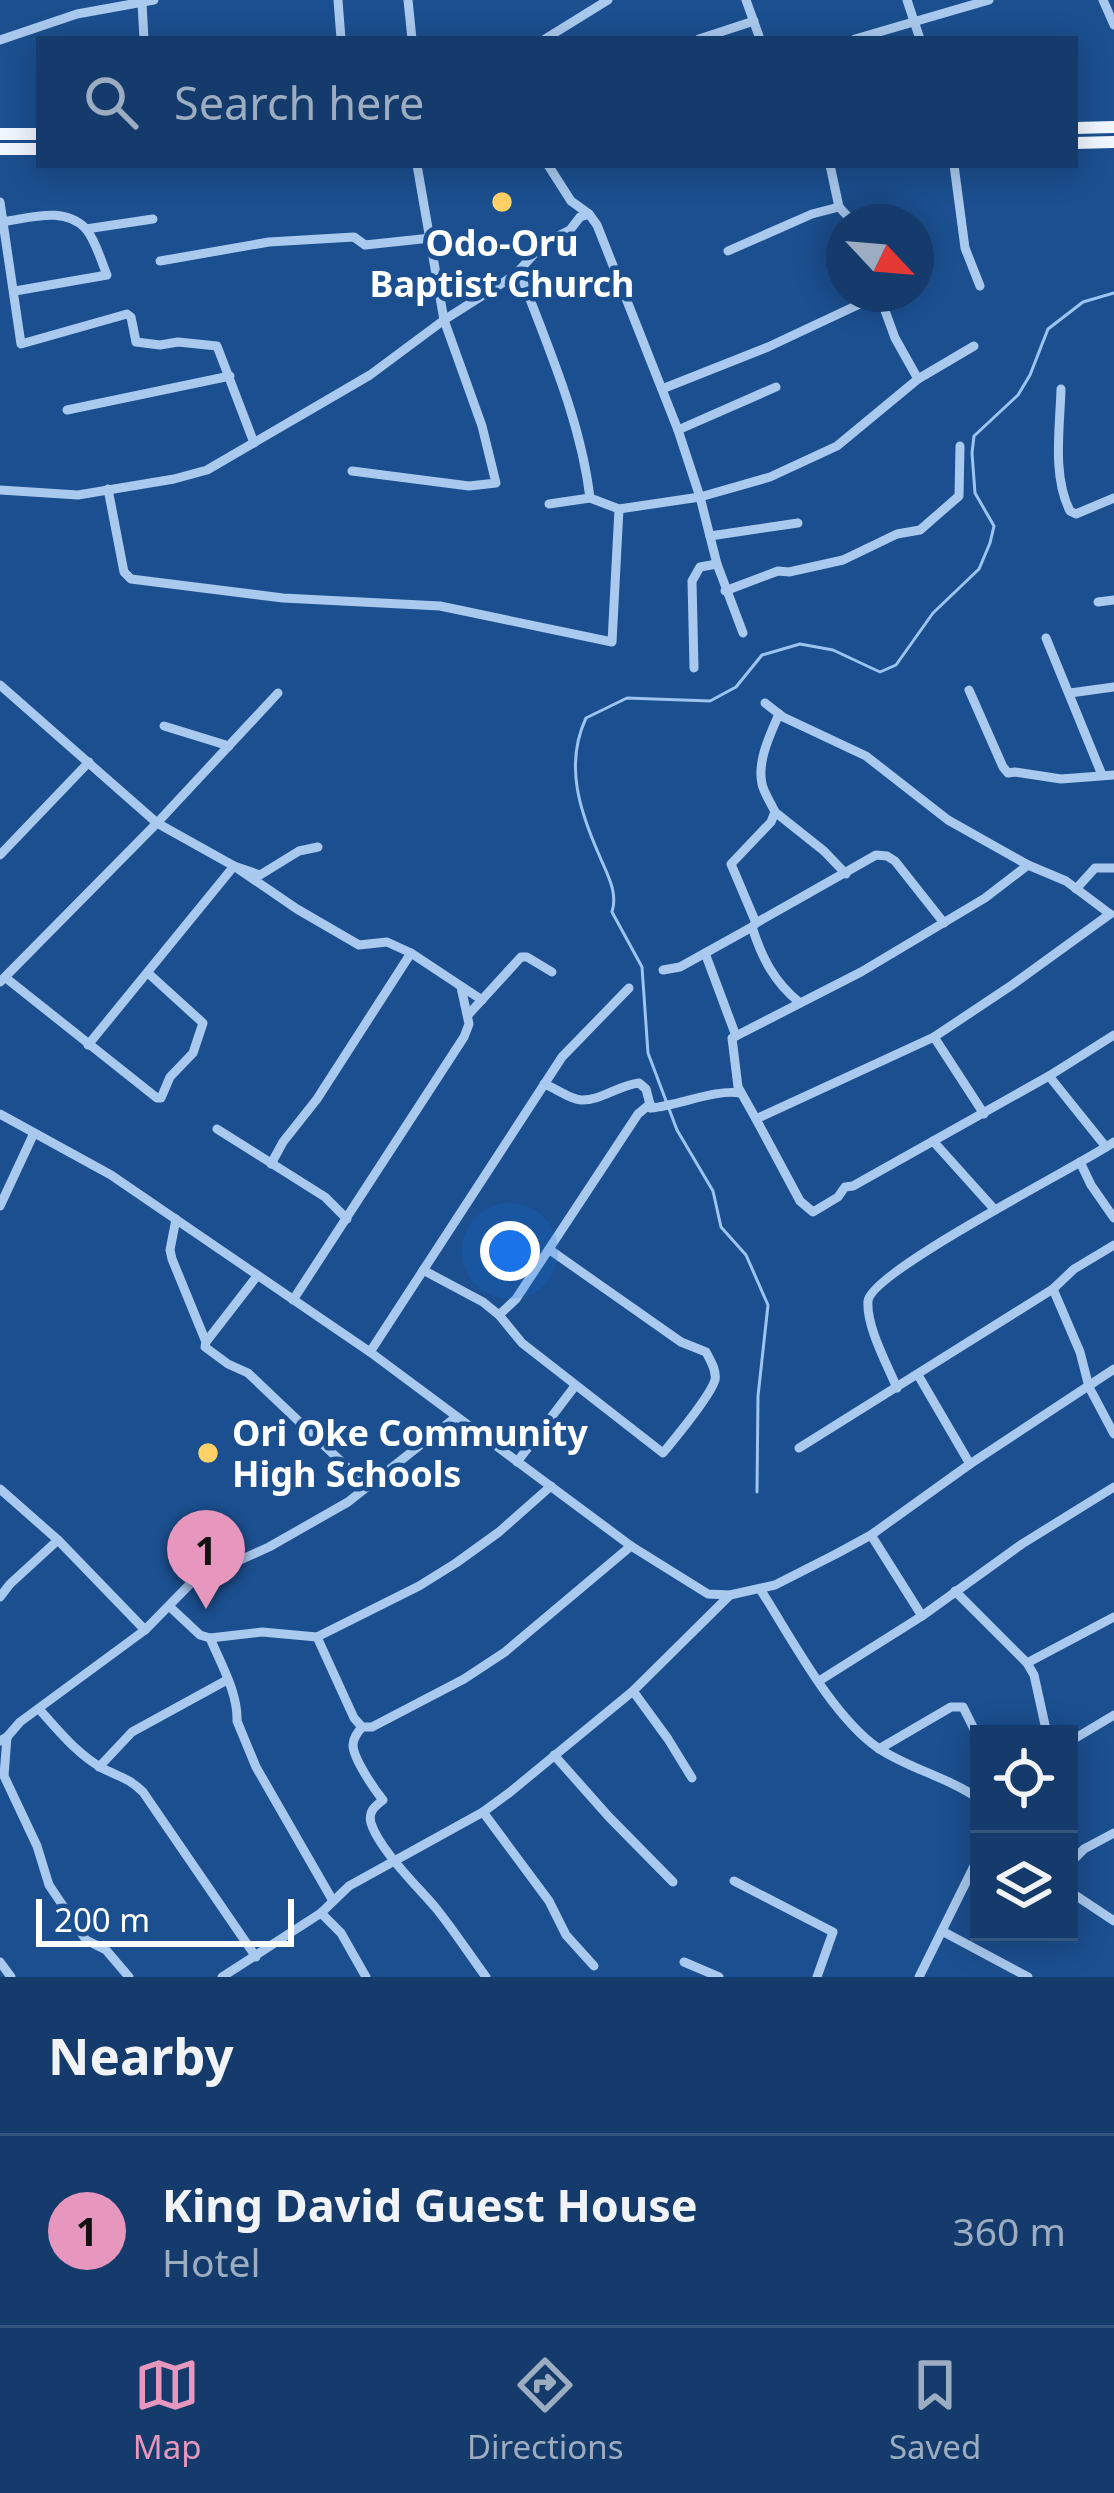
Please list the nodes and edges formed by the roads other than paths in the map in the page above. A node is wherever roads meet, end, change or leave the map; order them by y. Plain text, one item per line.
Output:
1 (154, 0) edge
2 (338, 0) edge
3 (408, 0) edge
4 (608, 0) edge
5 (746, 0) edge
6 (907, 0) edge
7 (989, 0) edge
8 (1103, 0) edge
9 (142, 3) junction
10 (914, 20) junction
11 (754, 21) junction
12 (1114, 23) edge
13 (144, 36) edge
14 (341, 36) edge
15 (412, 36) edge
16 (550, 36) edge
17 (708, 36) edge
18 (759, 36) edge
19 (864, 36) edge
20 (919, 36) edge
21 (0, 40) edge
22 (1114, 127) edge
23 (1078, 128) edge
24 (0, 134) edge
25 (36, 134) edge
26 (1114, 142) edge
27 (1078, 143) edge
28 (36, 148) edge
29 (0, 149) edge
30 (419, 168) edge
31 (550, 168) edge
32 (831, 168) edge
33 (954, 168) edge
34 (0, 202) edge
35 (838, 204) edge
36 (826, 210) edge
37 (589, 214) junction
38 (153, 219) dead end
39 (1, 222) edge
40 (86, 230) junction
41 (431, 238) junction
42 (728, 251) dead end
43 (160, 261) dead end
44 (515, 275) junction
45 (980, 286) dead end
46 (15, 291) junction
47 (843, 312) edge
48 (885, 312) edge
49 (444, 320) junction
50 (974, 346) dead end
51 (230, 376) junction
52 (918, 379) junction
53 (776, 387) dead end
54 (1060, 388) dead end
55 (662, 389) junction
56 (67, 410) dead end
57 (679, 430) junction
58 (254, 443) junction
59 (960, 446) dead end
60 (352, 471) dead end
61 (107, 489) junction
62 (0, 490) edge
63 (700, 497) junction
64 (590, 498) junction
65 (1114, 498) edge
66 (550, 504) dead end
67 (619, 509) junction
68 (798, 523) dead end
69 (710, 536) junction
70 (716, 564) junction
71 (725, 590) junction
72 (1114, 600) edge
73 (1098, 602) dead end
74 (743, 633) dead end
75 (1046, 638) dead end
76 (694, 668) dead end
77 (0, 685) edge
78 (1114, 687) edge
79 (969, 690) dead end
80 (278, 693) dead end
81 (1070, 693) junction
82 (765, 703) dead end
83 (779, 714) junction
84 (164, 726) dead end
85 (230, 746) junction
86 (89, 762) junction
87 (1108, 775) edge
88 (776, 812) junction
89 (157, 823) junction
90 (318, 848) dead end
91 (0, 855) edge
92 (1028, 865) junction
93 (234, 866) junction
94 (1114, 868) edge
95 (846, 874) junction
96 (1076, 889) junction
97 (1112, 916) edge
98 (944, 923) junction
99 (754, 925) junction
100 (411, 953) junction
101 (705, 953) junction
102 (663, 970) dead end
103 (553, 972) dead end
104 (148, 973) junction
105 (3, 980) edge
106 (461, 987) junction
107 (629, 988) dead end
108 (482, 1000) junction
109 (800, 1003) junction
110 (468, 1016) junction
111 (1114, 1035) edge
112 (736, 1036) junction
113 (934, 1037) junction
114 (88, 1045) junction
115 (1049, 1076) junction
116 (544, 1084) junction
117 (740, 1093) junction
118 (650, 1104) junction
119 (0, 1114) edge
120 (984, 1114) junction
121 (756, 1119) junction
122 (217, 1129) dead end
123 (34, 1133) junction
124 (933, 1141) junction
125 (1110, 1144) edge
126 (1080, 1162) junction
127 (271, 1164) junction
128 (0, 1205) edge
129 (995, 1210) junction
130 (1114, 1218) edge
131 (347, 1219) junction
132 (176, 1220) junction
133 (1114, 1244) edge
134 (550, 1250) junction
135 (423, 1270) junction
136 (257, 1276) junction
137 (1053, 1289) junction
138 (293, 1300) junction
139 (499, 1315) junction
140 (206, 1342) junction
141 (370, 1352) junction
142 (1114, 1369) edge
143 (918, 1375) junction
144 (575, 1386) junction
145 (1089, 1387) junction
146 (897, 1388) junction
147 (456, 1417) junction
148 (1114, 1434) edge
149 (799, 1448) dead end
150 (517, 1462) junction
151 (970, 1464) junction
152 (368, 1486) junction
153 (551, 1486) junction
154 (1114, 1487) edge
155 (0, 1489) edge
156 (871, 1535) junction
157 (58, 1540) junction
158 (632, 1546) junction
159 (760, 1589) junction
160 (955, 1591) junction
161 (730, 1595) junction
162 (0, 1597) edge
163 (169, 1606) junction
164 (922, 1616) junction
165 (1114, 1617) edge
166 (145, 1630) junction
167 (317, 1637) junction
168 (210, 1638) junction
169 (1027, 1663) junction
170 (227, 1680) junction
171 (819, 1681) junction
172 (633, 1691) junction
173 (39, 1709) junction
174 (1114, 1715) edge
175 (972, 1725) edge
176 (1045, 1725) edge
177 (362, 1726) junction
178 (1078, 1737) edge
179 (4, 1739) edge
180 (879, 1749) junction
181 (554, 1755) junction
182 (99, 1767) junction
183 (692, 1778) dead end
184 (970, 1792) edge
185 (5, 1795) edge
186 (482, 1813) junction
187 (1114, 1833) edge
188 (1078, 1855) edge
189 (395, 1860) junction
190 (970, 1874) edge
191 (734, 1881) dead end
192 (673, 1882) dead end
193 (1078, 1897) edge
194 (334, 1901) junction
195 (321, 1913) junction
196 (1114, 1921) edge
197 (942, 1931) junction
198 (256, 1957) junction
199 (0, 1962) edge
200 (684, 1962) dead end
201 (594, 1966) dead end
202 (236, 1974) edge
203 (11, 1977) edge
204 (129, 1977) edge
205 (222, 1977) edge
206 (366, 1977) edge
207 (486, 1977) edge
208 (718, 1977) edge
209 (818, 1977) edge
210 (920, 1977) edge
211 (1027, 1977) edge

1 - 9 street
2 - 14 street
3 - 15 street
4 - 16 street
5 - 11 street
6 - 10 street
7 - 10 street
8 - 12 street
9 - 13 street
9 - 21 street
10 - 19 street
10 - 20 street
11 - 17 street
11 - 18 street
22 - 23 main road
24 - 25 main road
26 - 27 main road
28 - 29 main road
30 - 41 street
31 - 37 street
32 - 35 street
33 - 45 street
34 - 39 street
36 - 42 street
37 - 44 street
37 - 55 street
38 - 40 street
39 - 40 street
39 - 46 street
40 - 46 street
41 - 43 street
41 - 49 street
44 - 49 street
44 - 64 street
46 - 51 street
47 - 55 street
48 - 52 street
49 - 58 street
49 - 60 street
50 - 52 street
51 - 56 street
51 - 58 street
52 - 63 street
53 - 57 street
54 - 65 street
55 - 57 street
57 - 63 street
58 - 61 street
59 - 71 street
61 - 62 street
61 - 67 street
63 - 67 street
63 - 69 street
64 - 66 street
64 - 67 street
68 - 69 street
69 - 70 street
70 - 71 street
70 - 76 street
71 - 74 street
72 - 73 street
75 - 81 street
77 - 86 street
78 - 81 street
79 - 87 street
80 - 85 street
81 - 87 street
82 - 83 street
83 - 88 street
83 - 92 street
84 - 85 street
85 - 89 street
86 - 89 street
86 - 91 street
88 - 95 street
88 - 99 street
89 - 93 street
89 - 105 street
90 - 93 street
92 - 96 street
92 - 98 street
93 - 100 street
93 - 104 street
94 - 96 street
95 - 98 street
95 - 99 street
96 - 97 street
97 - 113 street
98 - 109 street
99 - 101 street
99 - 109 street
100 - 106 street
100 - 127 street
101 - 102 street
101 - 112 street
103 - 108 street
104 - 114 street
104 - 114 street
105 - 114 street
106 - 108 street
106 - 110 street
107 - 116 street
108 - 110 street
109 - 112 street
110 - 131 street
111 - 115 street
112 - 117 street
113 - 120 street
113 - 121 street
115 - 120 street
115 - 125 street
116 - 118 street
116 - 135 street
117 - 118 street
117 - 121 street
118 - 134 street
119 - 123 street
120 - 124 street
121 - 124 street
122 - 127 street
123 - 128 street
123 - 132 street
124 - 129 street
125 - 126 street
126 - 129 street
126 - 130 street
127 - 131 street
129 - 146 street
131 - 138 street
132 - 136 street
132 - 140 street
133 - 137 street
134 - 139 street
134 - 144 street
135 - 139 street
135 - 141 street
136 - 138 street
136 - 140 street
137 - 143 street
137 - 145 street
138 - 141 street
139 - 144 street
140 - 152 street
141 - 147 street
142 - 145 street
143 - 146 street
143 - 151 street
144 - 150 street
145 - 148 street
145 - 151 street
146 - 149 street
147 - 150 street
147 - 152 street
150 - 153 street
151 - 156 street
152 - 163 street
153 - 158 street
153 - 167 street
154 - 160 street
155 - 157 street
156 - 159 street
156 - 164 street
157 - 162 street
157 - 166 street
158 - 161 street
158 - 177 street
159 - 161 street
159 - 171 street
160 - 164 street
160 - 169 street
161 - 172 street
163 - 166 street
163 - 168 street
164 - 171 street
165 - 169 street
166 - 173 street
167 - 168 street
167 - 177 street
168 - 170 street
169 - 176 street
170 - 182 street
170 - 194 street
171 - 180 street
172 - 181 street
172 - 183 street
173 - 179 street
173 - 182 street
174 - 178 street
175 - 180 street
177 - 189 street
179 - 185 street
180 - 184 street
181 - 186 street
181 - 192 street
182 - 198 street
185 - 204 street
186 - 189 street
186 - 201 street
187 - 188 street
189 - 194 street
189 - 207 street
190 - 197 street
191 - 209 street
193 - 196 street
194 - 195 street
195 - 198 street
195 - 206 street
197 - 210 street
197 - 211 street
198 - 202 street
199 - 203 street
200 - 208 street
202 - 205 street

